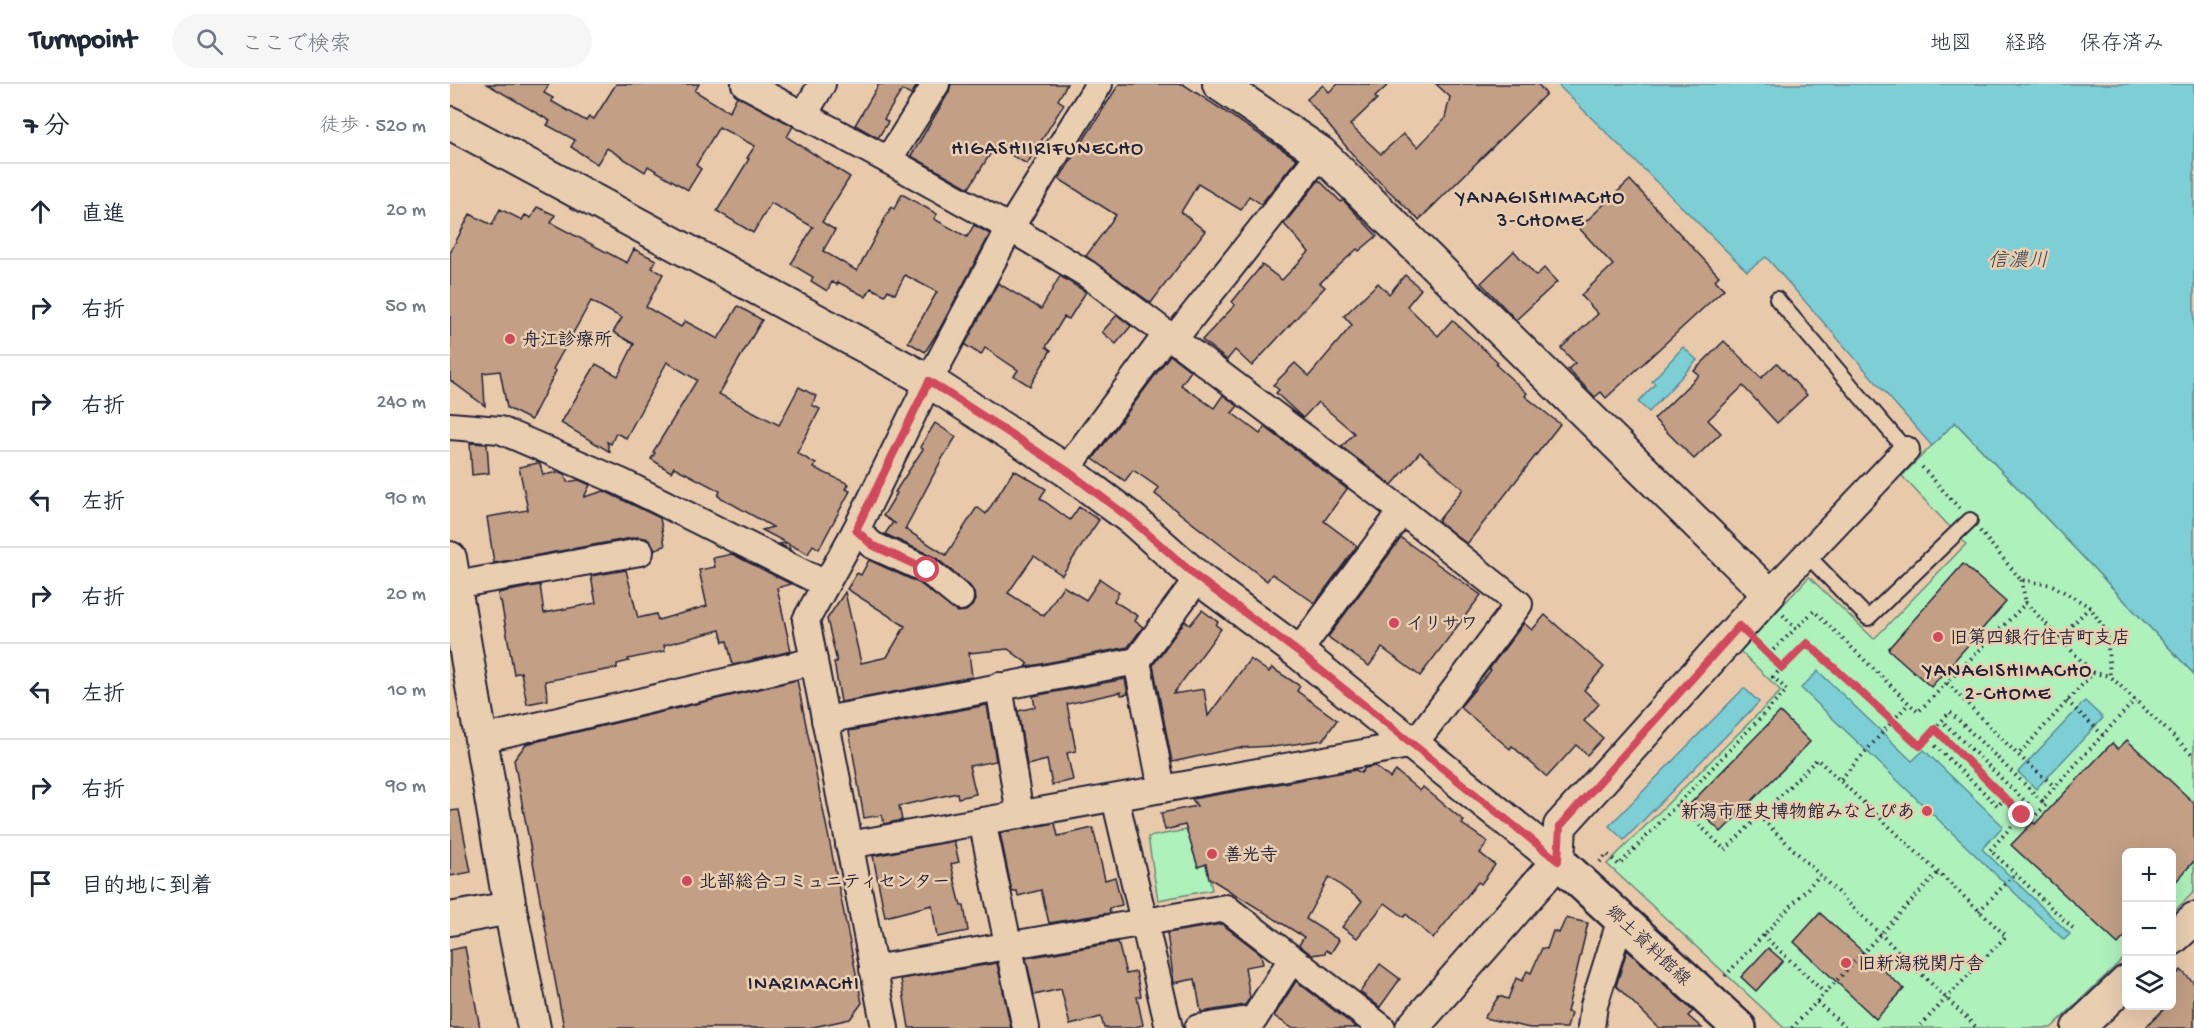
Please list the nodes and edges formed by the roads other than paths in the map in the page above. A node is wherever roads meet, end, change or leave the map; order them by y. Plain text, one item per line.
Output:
1 (745, 84) edge
2 (822, 84) edge
3 (936, 84) edge
4 (1099, 84) edge
5 (1219, 84) edge
6 (802, 116) junction
7 (450, 123) edge
8 (1321, 153) junction
9 (888, 160) junction
10 (1010, 228) junction
11 (1777, 299) dead end
12 (1171, 336) junction
13 (929, 381) junction
14 (450, 426) edge
15 (1906, 450) joint
16 (1066, 470) junction
17 (1402, 511) junction
18 (1970, 520) road end
19 (856, 530) junction
20 (640, 552) dead end
21 (1806, 554) junction
22 (452, 572) edge
23 (1198, 578) junction
24 (825, 584) junction
25 (1769, 594) junction
26 (960, 597) dead end
27 (456, 628) edge
28 (1298, 652) junction
29 (814, 661) junction
30 (1137, 661) junction
31 (999, 686) junction
32 (825, 720) junction
33 (481, 739) junction
34 (1414, 744) junction
35 (1162, 789) junction
36 (1115, 798) junction
37 (1020, 814) junction
38 (982, 821) junction
39 (849, 845) junction
40 (1558, 861) junction
41 (510, 908) junction
42 (450, 919) edge
43 (1621, 919) junction
44 (2194, 919) edge
45 (1144, 921) junction
46 (2176, 935) edge
47 (1008, 945) junction
48 (1292, 959) junction
49 (873, 969) junction
50 (2122, 987) edge
51 (534, 1028) edge
52 (885, 1028) edge
53 (1026, 1028) edge
54 (1170, 1028) edge
55 (1198, 1028) edge
56 (1382, 1028) edge
57 (1412, 1028) edge
58 (1591, 1028) edge
59 (1738, 1028) edge
60 (2078, 1028) edge

1 - 6 street
2 - 6 street
3 - 9 street
4 - 10 street
5 - 8 street
6 - 9 street
7 - 13 street
8 - 12 street
8 - 25 street
9 - 10 street
10 - 12 street
10 - 13 street
11 - 15 lane
12 - 16 street
12 - 17 street
13 - 16 street
13 - 19 street
14 - 24 street
15 - 21 street
16 - 23 street
17 - 28 street
17 - 34 street
18 - 21 lane
19 - 24 street
19 - 26 street
20 - 22 street
21 - 25 street
22 - 27 street
23 - 28 street
23 - 30 street
24 - 29 street
25 - 40 street
27 - 33 street
28 - 34 street
29 - 32 street
29 - 33 street
30 - 31 street
30 - 35 street
31 - 32 street
31 - 37 street
32 - 39 street
33 - 41 street
34 - 35 street
34 - 40 street
35 - 36 street
36 - 37 street
36 - 45 street
37 - 38 street
38 - 39 street
38 - 47 street
39 - 49 street
40 - 43 main road, 郷土資料館線
40 - 57 street
41 - 42 street
41 - 51 street
43 - 58 street
43 - 59 main road, 郷土資料館線
44 - 46 street
45 - 47 street
45 - 48 street
45 - 54 street
47 - 49 street
47 - 53 street
48 - 55 street
48 - 56 street
49 - 52 street
50 - 60 street

